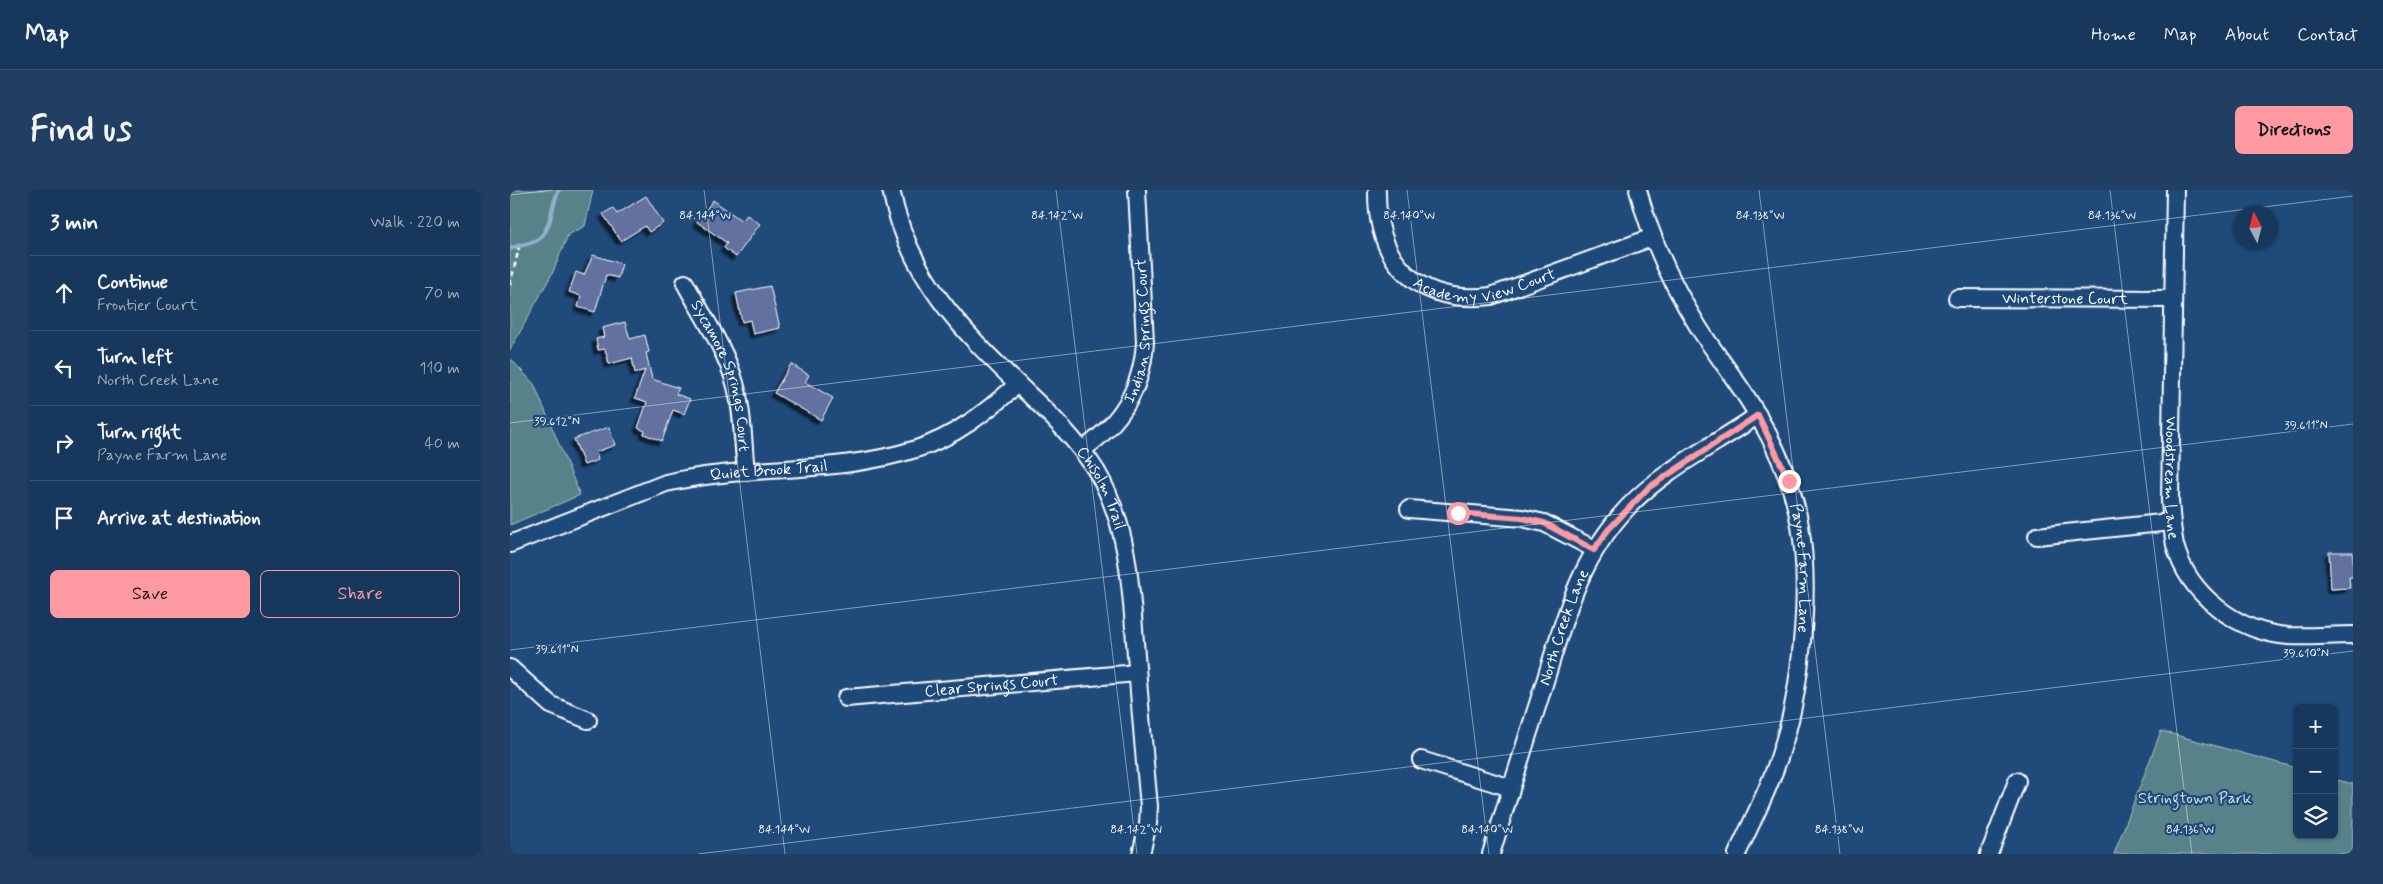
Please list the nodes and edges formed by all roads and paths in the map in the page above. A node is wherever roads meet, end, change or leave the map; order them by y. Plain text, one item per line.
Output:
1 (890, 190) edge
2 (1137, 190) edge
3 (1377, 190) edge
4 (1638, 190) edge
5 (2175, 190) edge
6 (1653, 236) junction
7 (519, 248) dead end
8 (685, 283) dead end
9 (510, 285) edge
10 (1957, 298) dead end
11 (2173, 299) junction
12 (1018, 384) junction
13 (1758, 415) junction
14 (1082, 450) junction
15 (746, 472) junction
16 (1409, 509) dead end
17 (2171, 522) junction
18 (2037, 536) dead end
19 (510, 544) edge
20 (1594, 550) junction
21 (2353, 635) edge
22 (510, 668) edge
23 (1137, 673) junction
24 (846, 698) dead end
25 (588, 720) dead end
26 (1421, 760) dead end
27 (2017, 781) dead end
28 (1511, 788) junction
29 (1140, 854) edge
30 (1491, 854) edge
31 (1737, 854) edge
32 (1989, 854) edge

1 - 12 street, Chisolm Trail
2 - 14 street, Indian Springs Court
3 - 6 street, Academy View Court
4 - 6 street, Payne Farm Lane
5 - 11 street, Woodstream Lane
6 - 13 street, Payne Farm Lane
7 - 9 path
8 - 15 street, Sycamore Springs Court
10 - 11 street, Winterstone Court
11 - 17 street, Woodstream Lane
12 - 14 street, Chisolm Trail
12 - 15 street, Quiet Brook Trail
13 - 20 street, North Creek Lane
13 - 31 street, Payne Farm Lane
14 - 23 street, Chisolm Trail
15 - 19 street, Quiet Brook Trail
16 - 20 street
17 - 18 street
17 - 21 street, Woodstream Lane
20 - 28 street, North Creek Lane
22 - 25 street
23 - 24 street, Clear Springs Court
23 - 29 street, Chisolm Trail
26 - 28 street
27 - 32 street
28 - 30 street, North Creek Lane

